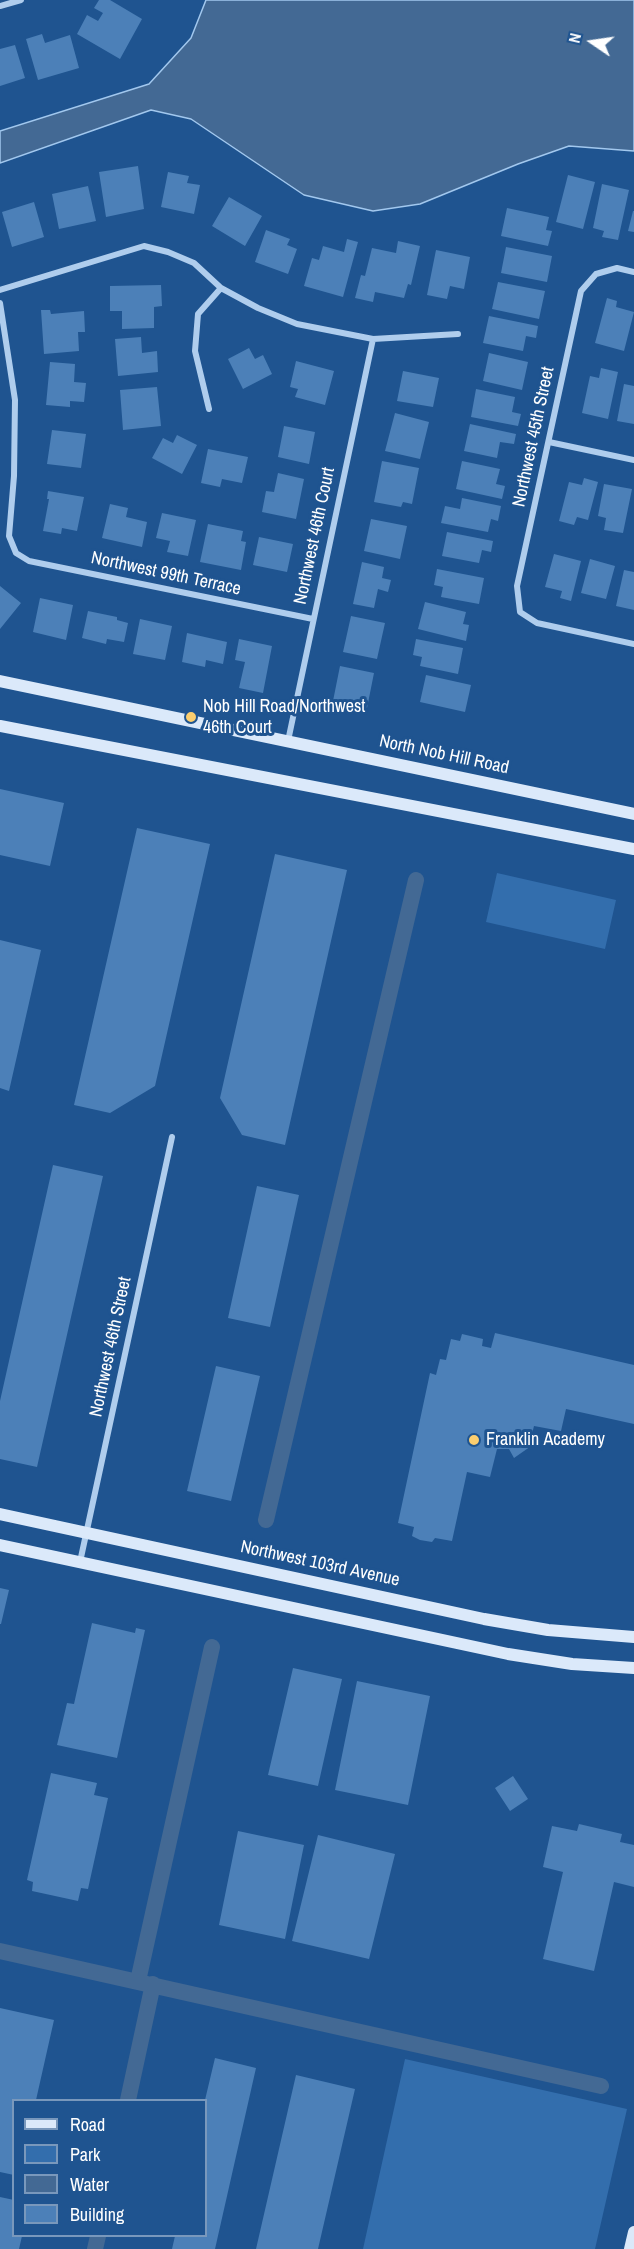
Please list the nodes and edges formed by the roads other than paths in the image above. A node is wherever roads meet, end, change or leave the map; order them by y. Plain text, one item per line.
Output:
1 (21, 0) edge
2 (0, 6) edge
3 (634, 272) edge
4 (222, 288) junction
5 (0, 290) edge
6 (0, 303) edge
7 (458, 334) dead end
8 (373, 339) junction
9 (209, 409) dead end
10 (549, 442) junction
11 (634, 460) edge
12 (313, 619) junction
13 (634, 644) edge
14 (0, 681) edge
15 (0, 726) edge
16 (288, 741) junction
17 (634, 814) edge
18 (634, 849) edge
19 (171, 1137) dead end
20 (0, 1514) edge
21 (87, 1532) junction
22 (0, 1545) edge
23 (80, 1562) junction
24 (634, 1637) edge
25 (634, 1668) edge
26 (634, 2232) edge
27 (630, 2249) edge

1 - 2 street
3 - 10 street, Northwest 45th Street
4 - 5 street
4 - 8 street
4 - 9 street
6 - 12 street, Northwest 99th Terrace
7 - 8 street
8 - 12 street, Northwest 46th Court
10 - 11 street
10 - 13 street, Northwest 45th Street
12 - 16 street, Northwest 46th Court
14 - 16 street, North Nob Hill Road
15 - 18 street
16 - 17 street, North Nob Hill Road
19 - 21 street, Northwest 46th Street
20 - 21 street, Northwest 103rd Avenue
21 - 23 street, Northwest 46th Street
21 - 24 street, Northwest 103rd Avenue
22 - 23 street
23 - 25 street
26 - 27 street

